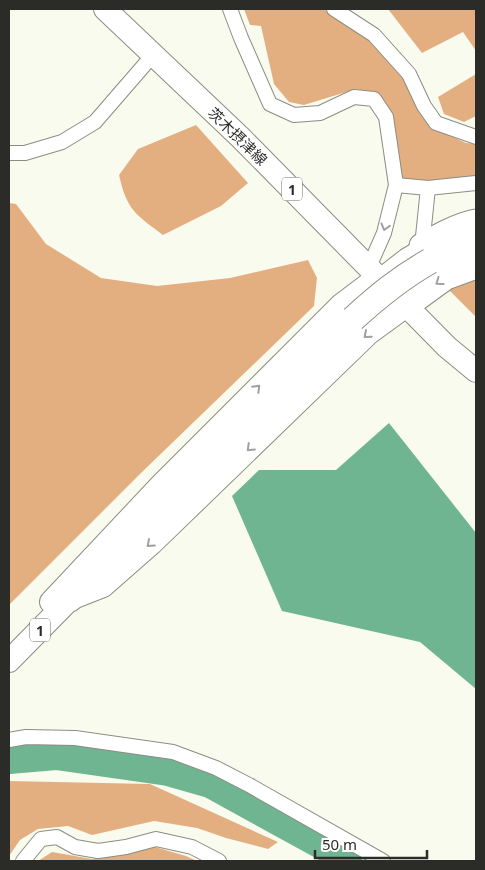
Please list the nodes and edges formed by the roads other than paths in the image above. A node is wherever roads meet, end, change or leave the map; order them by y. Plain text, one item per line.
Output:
1 (105, 9) edge
2 (230, 9) edge
3 (334, 9) edge
4 (153, 55) junction
5 (476, 137) edge
6 (9, 153) edge
7 (476, 183) edge
8 (396, 185) junction
9 (428, 188) junction
10 (476, 222) edge
11 (476, 242) edge
12 (426, 254) junction
13 (476, 266) edge
14 (373, 272) junction
15 (406, 306) junction
16 (476, 371) edge
17 (173, 497) junction
18 (70, 599) joint
19 (9, 648) edge
20 (9, 662) edge
21 (9, 740) edge
22 (23, 861) edge
23 (219, 861) edge
24 (382, 861) edge

1 - 4 main road, 茨木摂津線 / 1
2 - 8 street
3 - 5 street
4 - 6 street
4 - 14 main road, 茨木摂津線 / 1
7 - 9 street
8 - 9 street
8 -> 14 street
9 - 12 street
10 - 12 highway
11 - 12 highway
12 - 14 street
12 - 17 highway, bridge
13 -> 15 highway
14 - 15 main road, 茨木摂津線 / 1
17 -> 14 main road
15 - 16 main road, 茨木摂津線 / 1
15 -> 17 main road
17 - 18 highway
17 - 19 main road
18 - 20 main road, 1
21 - 24 street
22 - 23 street

